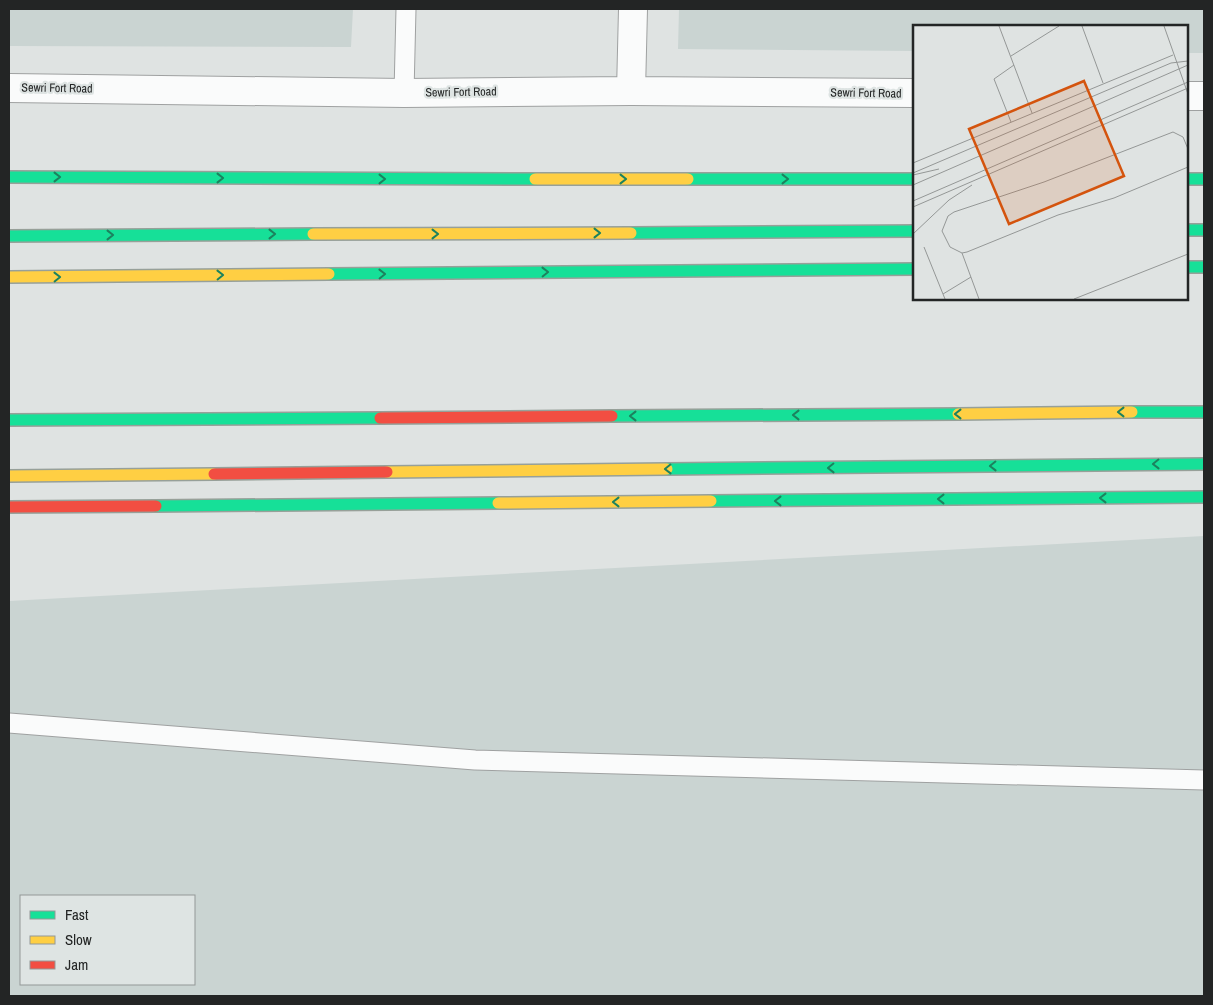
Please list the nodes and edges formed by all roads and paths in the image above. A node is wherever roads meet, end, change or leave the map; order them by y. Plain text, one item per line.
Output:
1 (406, 9) edge
2 (634, 9) edge
3 (9, 88) edge
4 (631, 90) junction
5 (404, 93) junction
6 (913, 93) edge
7 (1188, 96) edge
8 (1204, 96) edge
9 (9, 177) edge
10 (913, 179) edge
11 (1188, 179) edge
12 (1204, 179) edge
13 (1188, 230) edge
14 (1204, 230) edge
15 (913, 232) edge
16 (9, 236) edge
17 (1188, 267) edge
18 (1204, 267) edge
19 (913, 269) edge
20 (9, 277) edge
21 (1204, 412) edge
22 (9, 420) edge
23 (1204, 464) edge
24 (9, 476) edge
25 (1204, 497) edge
26 (9, 507) edge
27 (9, 723) edge
28 (1204, 780) edge

1 - 5 lane
2 - 4 street
3 - 5 street, Sewri Fort Road
4 - 5 street, Sewri Fort Road
4 - 6 street, Sewri Fort Road
7 - 8 street
9 -> 10 highway
11 - 12 highway
13 - 14 highway
16 -> 15 highway
17 - 18 highway
20 -> 19 highway
21 -> 22 highway
23 -> 24 highway
25 -> 26 highway
27 - 28 lane

